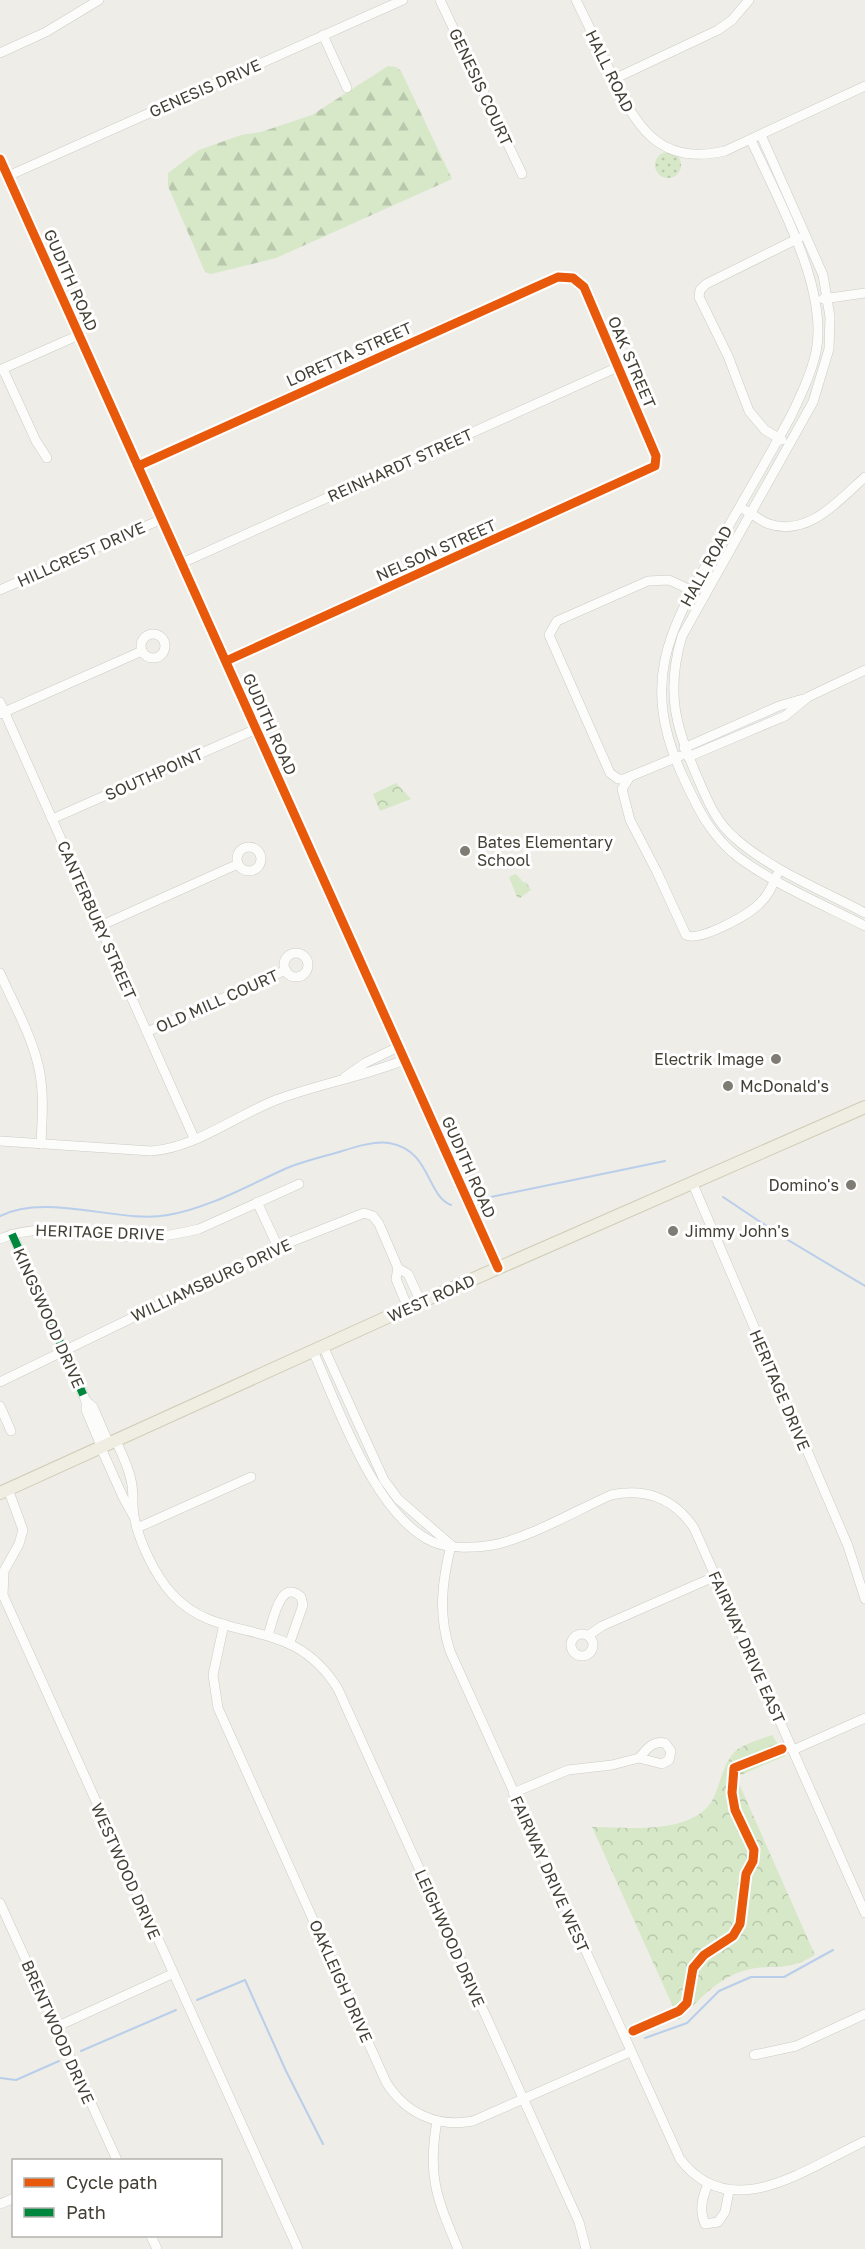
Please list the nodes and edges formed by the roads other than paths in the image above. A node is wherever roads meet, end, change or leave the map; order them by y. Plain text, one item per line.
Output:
1 (99, 0) edge
2 (403, 0) edge
3 (440, 0) edge
4 (576, 0) edge
5 (749, 0) edge
6 (323, 35) junction
7 (0, 52) edge
8 (614, 79) junction
9 (865, 86) edge
10 (346, 88) dead end
11 (762, 135) junction
12 (751, 140) junction
13 (3, 167) edge
14 (522, 174) dead end
15 (806, 234) junction
16 (795, 240) junction
17 (573, 278) joint
18 (865, 292) edge
19 (828, 298) junction
20 (816, 301) junction
21 (79, 335) junction
22 (618, 367) junction
23 (2, 370) edge
24 (778, 439) junction
25 (789, 444) junction
26 (47, 458) dead end
27 (656, 463) joint
28 (138, 466) junction
29 (865, 477) edge
30 (739, 507) junction
31 (750, 513) junction
32 (162, 519) junction
33 (182, 563) junction
34 (0, 590) edge
35 (692, 590) junction
36 (703, 596) junction
37 (142, 651) dead end
38 (226, 661) junction
39 (865, 670) edge
40 (1, 709) edge
41 (256, 729) junction
42 (686, 753) junction
43 (675, 758) junction
44 (630, 778) junction
45 (52, 819) junction
46 (238, 864) dead end
47 (781, 868) junction
48 (776, 879) junction
49 (865, 913) edge
50 (100, 926) junction
51 (865, 926) edge
52 (286, 970) dead end
53 (0, 973) edge
54 (147, 1032) junction
55 (398, 1047) junction
56 (404, 1060) junction
57 (340, 1080) junction
58 (865, 1107) edge
59 (194, 1138) junction
60 (0, 1141) edge
61 (41, 1144) junction
62 (692, 1182) junction
63 (299, 1184) dead end
64 (257, 1202) junction
65 (12, 1234) junction
66 (0, 1239) edge
67 (278, 1247) junction
68 (398, 1268) junction
69 (498, 1268) junction
70 (421, 1302) junction
71 (408, 1308) junction
72 (318, 1349) junction
73 (65, 1353) junction
74 (0, 1382) edge
75 (0, 1406) edge
76 (11, 1431) dead end
77 (367, 1443) junction
78 (107, 1445) junction
79 (357, 1448) junction
80 (251, 1477) dead end
81 (4, 1491) edge
82 (134, 1515) junction
83 (137, 1528) junction
84 (451, 1545) junction
85 (716, 1576) junction
86 (863, 1584) edge
87 (865, 1599) edge
88 (224, 1624) junction
89 (268, 1635) junction
90 (589, 1635) dead end
91 (290, 1642) junction
92 (865, 1718) edge
93 (793, 1750) junction
94 (639, 1758) dead end
95 (513, 1793) junction
96 (0, 1903) edge
97 (865, 1912) edge
98 (172, 1974) junction
99 (865, 2014) edge
100 (56, 2027) junction
101 (630, 2052) junction
102 (754, 2055) dead end
103 (523, 2100) junction
104 (437, 2121) junction
105 (865, 2141) edge
106 (117, 2159) edge
107 (708, 2184) junction
108 (729, 2191) junction
109 (12, 2199) dead end
110 (0, 2204) edge
111 (298, 2249) edge
112 (458, 2249) edge
113 (586, 2249) edge

1 - 7 street
2 - 6 street, GENESIS DRIVE
3 - 14 street, GENESIS COURT
4 - 8 street, HALL ROAD
5 - 8 street
6 - 10 street
6 - 13 street, GENESIS DRIVE
8 - 12 street, HALL ROAD
9 - 11 street
11 - 12 street, HALL ROAD
11 - 15 street, HALL ROAD
12 - 16 street, HALL ROAD
13 - 21 street, GUDITH ROAD
15 - 16 street
15 - 19 street, HALL ROAD
16 - 20 street, HALL ROAD
16 - 24 street
17 - 22 street, OAK STREET
17 - 28 street, LORETTA STREET
18 - 19 street
19 - 20 street
19 - 25 street, HALL ROAD
20 - 24 street, HALL ROAD
21 - 23 street
21 - 28 street, GUDITH ROAD
22 - 27 street, OAK STREET
22 - 33 street, REINHARDT STREET
23 - 26 street
24 - 25 street
24 - 30 street, HALL ROAD
25 - 31 street, HALL ROAD
27 - 38 street, NELSON STREET
28 - 32 street, GUDITH ROAD
29 - 31 street, HALL ROAD
30 - 31 street
30 - 35 street, HALL ROAD
31 - 36 street, HALL ROAD
32 - 33 street, GUDITH ROAD
32 - 34 street, HILLCREST DRIVE
33 - 38 street, GUDITH ROAD
35 - 36 street
35 - 43 street, HALL ROAD
35 - 44 street
36 - 42 street, HALL ROAD
37 - 40 street
38 - 41 street, GUDITH ROAD
39 - 42 street
40 - 45 street, CANTERBURY STREET
41 - 45 street, SOUTHPOINT
41 - 55 street, GUDITH ROAD
42 - 43 street
42 - 47 street, HALL ROAD
43 - 44 street
43 - 48 street, HALL ROAD
44 - 48 street
45 - 50 street, CANTERBURY STREET
46 - 50 street
47 - 48 street
47 - 49 street, HALL ROAD
48 - 51 street, HALL ROAD
50 - 54 street, CANTERBURY STREET
52 - 54 street, OLD MILL COURT
53 - 61 street
54 - 59 street, CANTERBURY STREET
55 - 56 street, GUDITH ROAD
55 - 57 street
56 - 57 street
56 - 69 street, GUDITH ROAD
57 - 59 street
58 - 62 main road, WEST ROAD
59 - 61 street
60 - 61 street
62 - 69 main road, WEST ROAD
62 - 86 street, HERITAGE DRIVE
63 - 64 street, HERITAGE DRIVE
64 - 65 street, HERITAGE DRIVE
64 - 67 street
65 - 66 street, HERITAGE DRIVE
65 - 73 street, KINGSWOOD DRIVE
67 - 68 street, WILLIAMSBURG DRIVE
67 - 73 street, WILLIAMSBURG DRIVE
68 - 70 street, WILLIAMSBURG DRIVE
68 - 71 street, WILLIAMSBURG DRIVE
69 - 70 main road, WEST ROAD
70 - 71 main road, WEST ROAD
71 - 72 main road, WEST ROAD
72 - 77 street
72 - 78 main road, WEST ROAD
72 - 79 street
73 - 74 street, WILLIAMSBURG DRIVE
73 - 78 street, KINGSWOOD DRIVE
75 - 76 street
77 - 79 street
77 - 84 street
78 - 81 main road, WEST ROAD
78 - 82 street, LEIGHWOOD DRIVE
78 - 82 street, LEIGHWOOD DRIVE
79 - 84 street
80 - 83 street
81 - 98 street, WESTWOOD DRIVE
82 - 83 street, LEIGHWOOD DRIVE
83 - 88 street, LEIGHWOOD DRIVE
84 - 85 street, FAIRWAY DRIVE EAST
84 - 95 street, FAIRWAY DRIVE WEST
85 - 90 street
85 - 93 street, FAIRWAY DRIVE EAST
86 - 87 street, HERITAGE DRIVE
88 - 89 street, LEIGHWOOD DRIVE
88 - 104 street, OAKLEIGH DRIVE
89 - 91 street, LEIGHWOOD DRIVE
89 - 91 street
91 - 103 street, LEIGHWOOD DRIVE
92 - 93 street
93 - 97 street, FAIRWAY DRIVE EAST
94 - 95 street
95 - 101 street, FAIRWAY DRIVE WEST
96 - 100 street, BRENTWOOD DRIVE
98 - 100 street
98 - 111 street, WESTWOOD DRIVE
99 - 102 street
100 - 106 street, BRENTWOOD DRIVE
101 - 103 street, OAKLEIGH DRIVE
101 - 107 street, FAIRWAY DRIVE WEST
103 - 104 street, OAKLEIGH DRIVE
103 - 113 street, LEIGHWOOD DRIVE
104 - 112 street
105 - 108 street
107 - 108 street
107 - 108 street
109 - 110 street

